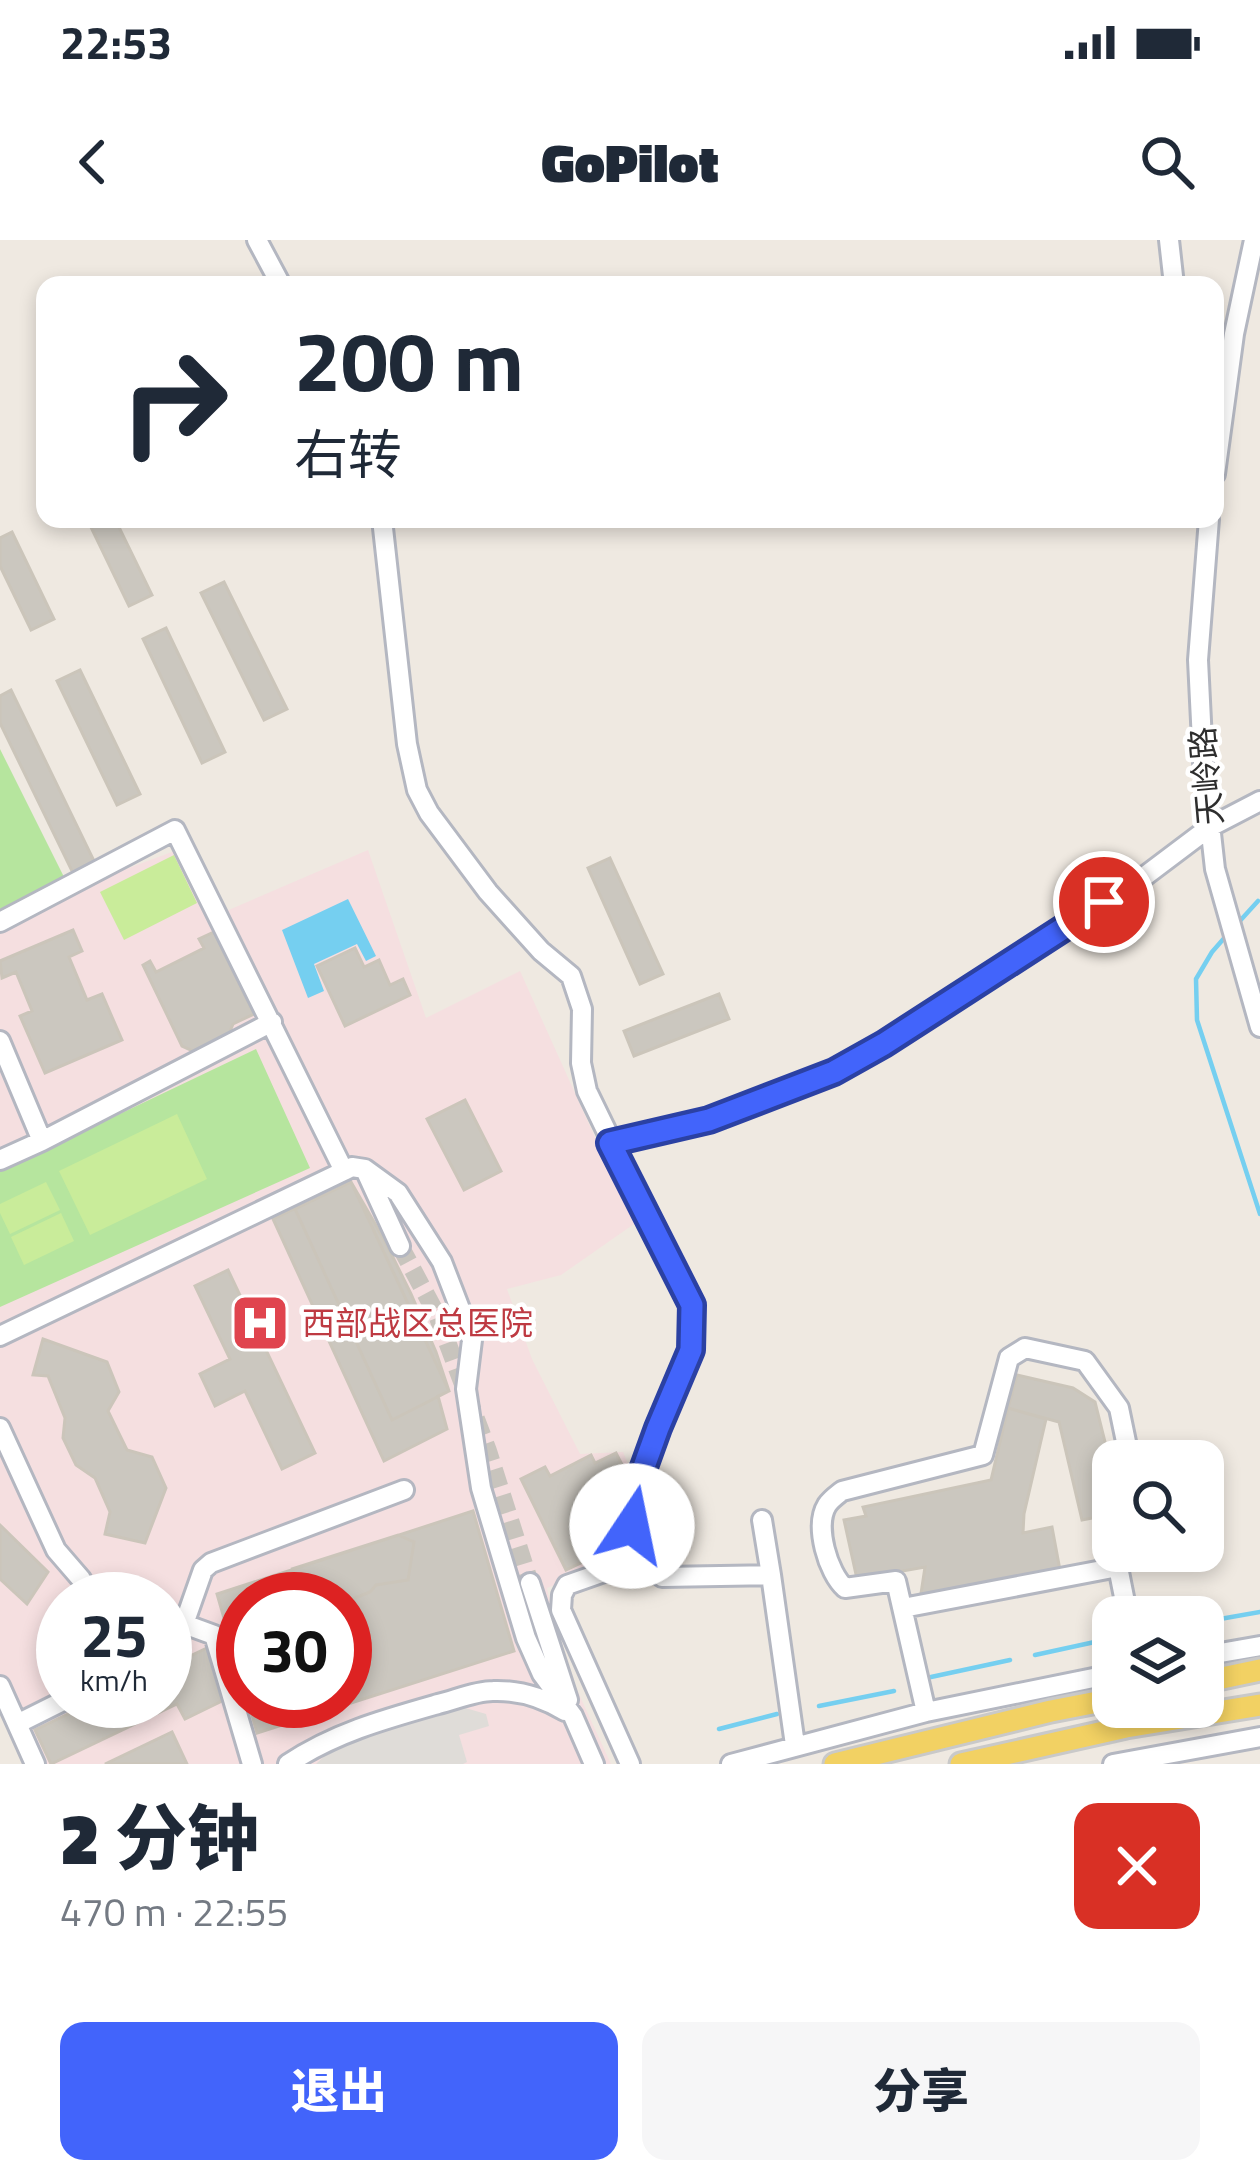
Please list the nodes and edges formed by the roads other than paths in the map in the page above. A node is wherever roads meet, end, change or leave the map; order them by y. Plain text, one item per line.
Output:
1 (256, 240) edge
2 (1169, 240) edge
3 (1254, 240) edge
4 (276, 276) edge
5 (1173, 276) edge
6 (1224, 408) edge
7 (383, 528) edge
8 (1208, 528) edge
9 (1260, 801) edge
10 (1210, 827) junction
11 (0, 922) edge
12 (272, 1022) junction
13 (1260, 1027) edge
14 (0, 1041) edge
15 (42, 1141) junction
16 (610, 1143) junction
17 (0, 1160) edge
18 (365, 1169) junction
19 (344, 1171) junction
20 (400, 1246) tunnel mouth
21 (0, 1336) edge
22 (0, 1428) edge
23 (1126, 1440) edge
24 (404, 1490) dead end
25 (762, 1520) dead end
26 (641, 1559) junction
27 (1092, 1566) edge
28 (75, 1572) edge
29 (771, 1575) junction
30 (530, 1583) tunnel mouth
31 (192, 1601) edge
32 (904, 1608) junction
33 (192, 1627) edge
34 (1260, 1646) edge
35 (1224, 1652) edge
36 (1260, 1670) edge
37 (1092, 1678) edge
38 (1224, 1678) edge
39 (0, 1686) edge
40 (979, 1700) junction
41 (1092, 1704) edge
42 (1260, 1706) edge
43 (926, 1712) junction
44 (36, 1714) edge
45 (573, 1716) junction
46 (17, 1724) junction
47 (986, 1727) junction
48 (1260, 1737) edge
49 (795, 1745) junction
50 (996, 1760) edge
51 (35, 1764) edge
52 (252, 1764) edge
53 (288, 1764) edge
54 (594, 1764) edge
55 (630, 1764) edge
56 (731, 1764) edge
57 (835, 1764) edge
58 (961, 1764) edge
59 (1112, 1764) edge

1 - 4 street
2 - 5 street
3 - 6 street
7 - 16 street
8 - 10 street, 天岭路
9 - 10 street
10 - 13 street, 天岭路
10 - 16 street
11 - 12 street
12 - 15 street
12 - 19 street
14 - 15 street
15 - 17 street
16 - 26 street
18 - 19 street
18 - 20 street
18 - 45 street
19 - 21 street
22 - 28 street
23 - 32 street
24 - 31 street
25 - 29 street
26 - 29 street
26 - 55 street
27 - 32 street
29 - 49 street
30 - 45 street
32 - 43 street
33 - 52 street
34 - 35 street
36 - 38 main road
37 - 40 street
39 - 46 street
40 - 43 street
40 - 47 street
41 - 47 main road
42 - 50 main road
43 - 49 street
44 - 46 street
45 - 53 street
45 - 54 street
46 - 51 street
47 - 50 street
47 - 57 main road
48 - 59 street
49 - 56 street
50 - 58 main road

